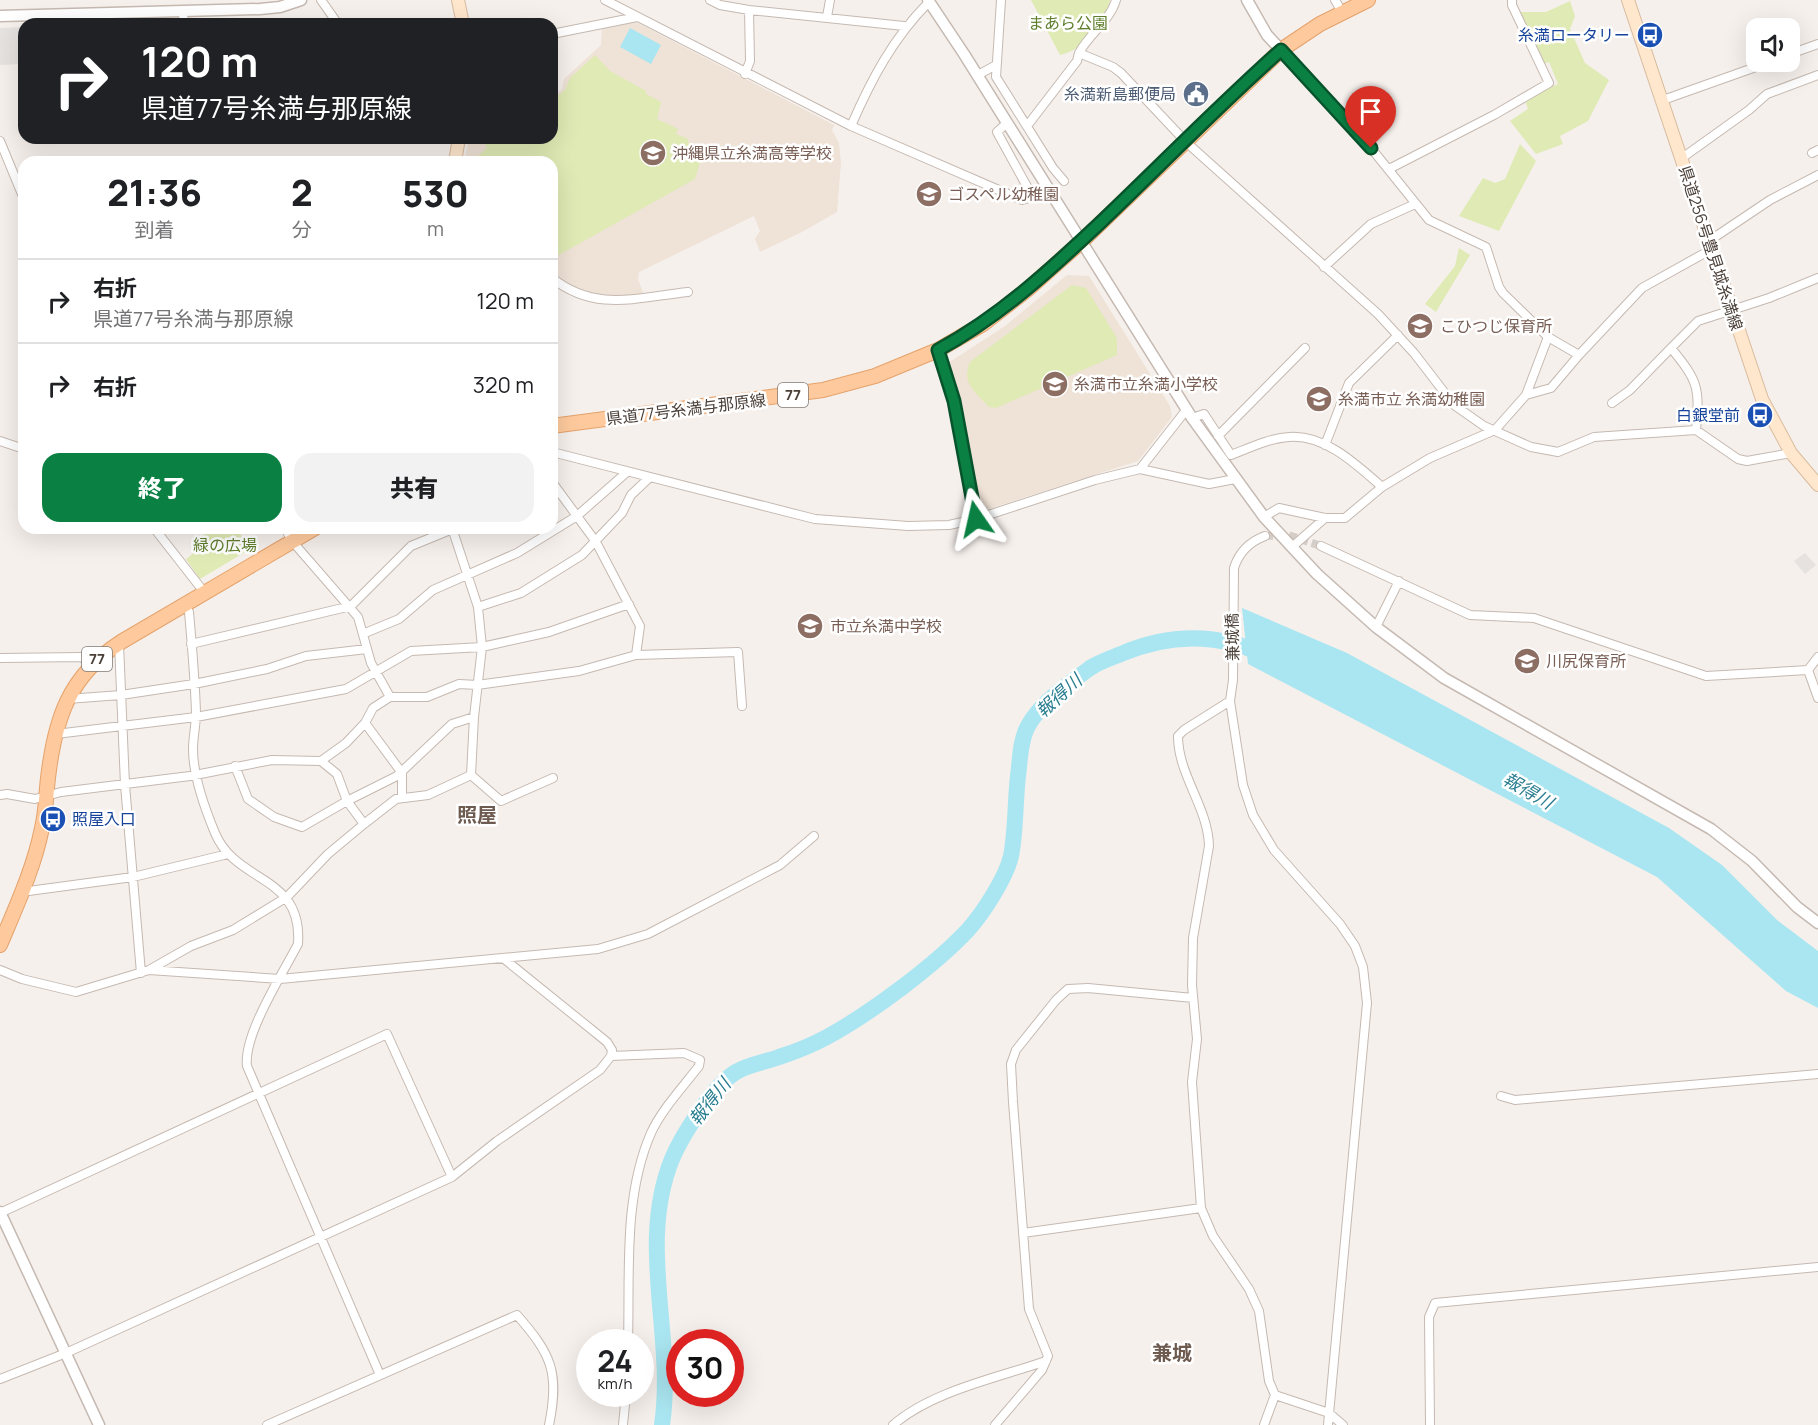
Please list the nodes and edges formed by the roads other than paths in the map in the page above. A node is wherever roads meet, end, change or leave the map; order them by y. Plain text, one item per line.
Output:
1 (301, 0) edge
2 (321, 0) edge
3 (458, 0) edge
4 (605, 0) edge
5 (710, 0) edge
6 (830, 0) edge
7 (1001, 0) edge
8 (1116, 0) edge
9 (1247, 0) edge
10 (1368, 0) edge
11 (1512, 0) edge
12 (1628, 0) edge
13 (928, 1) edge
14 (1338, 6) edge
15 (749, 9) junction
16 (182, 11) junction
17 (0, 16) edge
18 (827, 16) junction
19 (638, 17) junction
20 (71, 18) edge
21 (116, 18) edge
22 (184, 18) edge
23 (334, 18) edge
24 (462, 18) edge
25 (904, 27) junction
26 (558, 33) edge
27 (1818, 44) edge
28 (1281, 50) junction
29 (1800, 50) edge
30 (1079, 53) junction
31 (996, 65) junction
32 (1746, 71) edge
33 (745, 74) junction
34 (978, 75) junction
35 (1818, 75) edge
36 (1663, 100) junction
37 (1007, 123) junction
38 (850, 126) junction
39 (1027, 126) junction
40 (0, 141) edge
41 (1186, 141) junction
42 (1682, 158) junction
43 (1389, 169) junction
44 (1818, 175) edge
45 (1064, 181) dead end
46 (18, 184) edge
47 (1415, 204) junction
48 (1081, 242) junction
49 (1710, 245) junction
50 (1324, 267) junction
51 (1818, 278) edge
52 (558, 282) edge
53 (688, 292) dead end
54 (1731, 310) junction
55 (1398, 335) junction
56 (1548, 337) junction
57 (1305, 348) dead end
58 (1671, 348) junction
59 (938, 350) junction
60 (1579, 355) junction
61 (1526, 395) junction
62 (1612, 403) dead end
63 (1189, 414) junction
64 (558, 425) edge
65 (1495, 430) junction
66 (1696, 430) junction
67 (1218, 436) junction
68 (0, 441) edge
69 (1325, 445) junction
70 (18, 447) edge
71 (1791, 453) junction
72 (558, 454) edge
73 (1140, 469) junction
74 (627, 472) junction
75 (649, 478) junction
76 (1235, 479) junction
77 (1818, 485) edge
78 (1382, 486) junction
79 (558, 490) edge
80 (577, 516) junction
81 (1264, 517) junction
82 (1325, 518) junction
83 (976, 519) junction
84 (558, 528) edge
85 (159, 534) edge
86 (288, 534) edge
87 (304, 534) edge
88 (439, 534) edge
89 (455, 534) edge
90 (548, 534) edge
91 (1265, 536) tunnel mouth
92 (292, 541) junction
93 (596, 542) junction
94 (1321, 546) tunnel mouth
95 (1292, 547) junction
96 (468, 575) junction
97 (1399, 581) junction
98 (204, 592) junction
99 (185, 604) junction
100 (629, 604) junction
101 (351, 606) junction
102 (478, 607) junction
103 (1377, 627) junction
104 (365, 633) junction
105 (118, 644) junction
106 (191, 644) junction
107 (482, 647) junction
108 (367, 649) junction
109 (636, 655) junction
110 (1818, 657) edge
111 (0, 658) edge
112 (92, 664) junction
113 (375, 670) junction
114 (1808, 670) junction
115 (194, 684) junction
116 (477, 685) junction
117 (121, 695) junction
118 (390, 697) junction
119 (1818, 698) edge
120 (68, 699) junction
121 (1230, 700) junction
122 (742, 706) dead end
123 (196, 717) junction
124 (474, 717) junction
125 (365, 723) junction
126 (122, 726) junction
127 (56, 734) junction
128 (321, 761) junction
129 (235, 766) junction
130 (402, 772) junction
131 (197, 775) junction
132 (471, 775) junction
133 (553, 778) dead end
134 (125, 785) junction
135 (0, 795) edge
136 (46, 795) junction
137 (402, 798) junction
138 (346, 801) junction
139 (364, 824) junction
140 (814, 836) dead end
141 (228, 854) junction
142 (133, 877) junction
143 (21, 892) junction
144 (287, 897) junction
145 (1818, 923) edge
146 (0, 945) edge
147 (503, 958) junction
148 (0, 970) edge
149 (145, 972) junction
150 (280, 979) junction
151 (1193, 998) junction
152 (611, 1056) junction
153 (1818, 1074) edge
154 (258, 1094) junction
155 (1501, 1096) dead end
156 (452, 1177) junction
157 (1201, 1208) junction
158 (0, 1213) edge
159 (1023, 1233) junction
160 (319, 1238) junction
161 (1818, 1267) edge
162 (629, 1329) edge
163 (66, 1353) junction
164 (1046, 1361) junction
165 (380, 1375) junction
166 (0, 1379) edge
167 (1275, 1395) junction
168 (625, 1407) edge
169 (1329, 1413) junction
170 (99, 1425) edge
171 (267, 1425) edge
172 (549, 1425) edge
173 (623, 1425) edge
174 (893, 1425) edge
175 (995, 1425) edge
176 (1264, 1425) edge
177 (1328, 1425) edge
178 (1343, 1425) edge
179 (1430, 1425) edge

1 - 16 street
2 - 23 street
3 - 24 main road
4 - 19 street
5 - 15 street
6 - 18 street
7 - 31 street
8 - 30 street
9 - 28 street
10 - 14 main road, 県道77号糸満与那原線 / 77
11 - 43 street
12 - 36 main road, 県道256号豊見城糸満線
13 - 25 street
13 - 34 street
14 - 28 main road, 県道77号糸満与那原線 / 77
15 - 18 street
15 - 33 street
16 - 21 street
16 - 22 street
17 - 20 street
18 - 25 street
19 - 26 street
19 - 33 street
25 - 38 street
27 - 29 street
28 - 41 main road, 県道77号糸満与那原線 / 77
28 - 43 street
30 - 39 street
30 - 41 street
31 - 34 street
31 - 39 street
32 - 36 street
33 - 38 street
34 - 37 street
35 - 42 street
36 - 42 main road, 県道256号豊見城糸満線
37 - 38 street
37 - 48 street
39 - 45 street
40 - 46 street
41 - 48 main road, 県道77号糸満与那原線 / 77
41 - 50 street
42 - 49 main road, 県道256号豊見城糸満線
43 - 47 street
44 - 49 street
47 - 50 street
47 - 56 street
48 - 59 main road, 県道77号糸満与那原線 / 77
48 - 63 street
49 - 54 main road, 県道256号豊見城糸満線
49 - 60 street
50 - 55 street
51 - 54 street
52 - 53 street
54 - 58 street
54 - 71 main road, 県道256号豊見城糸満線
55 - 65 street
55 - 69 street
56 - 60 street
56 - 61 street
57 - 67 street
58 - 62 street
58 - 66 street
59 - 64 main road, 県道77号糸満与那原線 / 77
59 - 83 street
60 - 61 street
61 - 65 street
63 - 67 street
63 - 73 street
63 - 76 street
65 - 66 street
65 - 78 street
66 - 71 street
67 - 69 street
68 - 70 street
69 - 78 street
71 - 77 main road, 県道256号豊見城糸満線
72 - 74 street
73 - 76 street
73 - 83 street
74 - 75 street
74 - 80 street
75 - 83 street
75 - 93 street
76 - 81 street
78 - 82 street
79 - 80 street
80 - 84 street
80 - 93 street
81 - 82 street
81 - 95 street
82 - 95 street
85 - 98 street
86 - 92 street
87 - 92 main road, 77
88 - 101 street
89 - 96 street
90 - 96 street
91 - 121 street, 兼城橋
92 - 98 main road, 77
92 - 101 street
93 - 100 street
93 - 102 street
94 - 97 street
95 - 103 street
96 - 102 street
96 - 104 street
97 - 103 street
97 - 114 street
98 - 99 main road, 77
99 - 105 main road, 77
99 - 106 street
100 - 107 street
100 - 109 street
101 - 104 street
101 - 106 street
102 - 107 street
103 - 145 street
104 - 108 street
105 - 112 main road, 77
105 - 117 street
106 - 115 street
107 - 113 street
107 - 116 street
108 - 113 street
108 - 115 street
109 - 116 street
109 - 122 street
110 - 114 street
111 - 112 street
112 - 120 main road, 77
113 - 118 street
113 - 123 street
114 - 119 street
115 - 117 street
115 - 123 street
116 - 118 street
116 - 124 street
117 - 120 street
117 - 126 street
118 - 125 street
120 - 127 main road, 77
121 - 151 street
121 - 169 street, 兼城橋
123 - 126 street
123 - 131 street
124 - 130 street
124 - 132 street
125 - 128 street
125 - 130 street
126 - 127 street
126 - 134 street
127 - 136 main road, 77
128 - 129 street
128 - 138 street
129 - 131 street
129 - 138 street
130 - 137 street
130 - 138 street
131 - 134 street
131 - 141 street
132 - 133 street
132 - 137 street
134 - 136 street
134 - 142 street
135 - 136 street
136 - 143 main road, 77
137 - 139 street
138 - 139 street
139 - 144 street
140 - 147 street
141 - 142 street
141 - 144 street
142 - 143 street
142 - 149 street
143 - 146 main road, 77
144 - 149 street
144 - 150 street
147 - 150 street
147 - 152 street
148 - 149 street
149 - 150 street
150 - 154 street
151 - 157 street
151 - 159 street
152 - 156 street
152 - 162 street
153 - 155 street
154 - 156 street
154 - 158 street
154 - 160 street
156 - 160 street
157 - 159 street
157 - 167 street
158 - 163 street
159 - 164 street
160 - 163 street
160 - 165 street
161 - 179 street
163 - 166 street
163 - 170 street
164 - 174 street
164 - 175 street
165 - 171 street
165 - 172 street
167 - 169 street
167 - 176 street
168 - 173 street
169 - 177 street, 兼城橋
169 - 178 street

